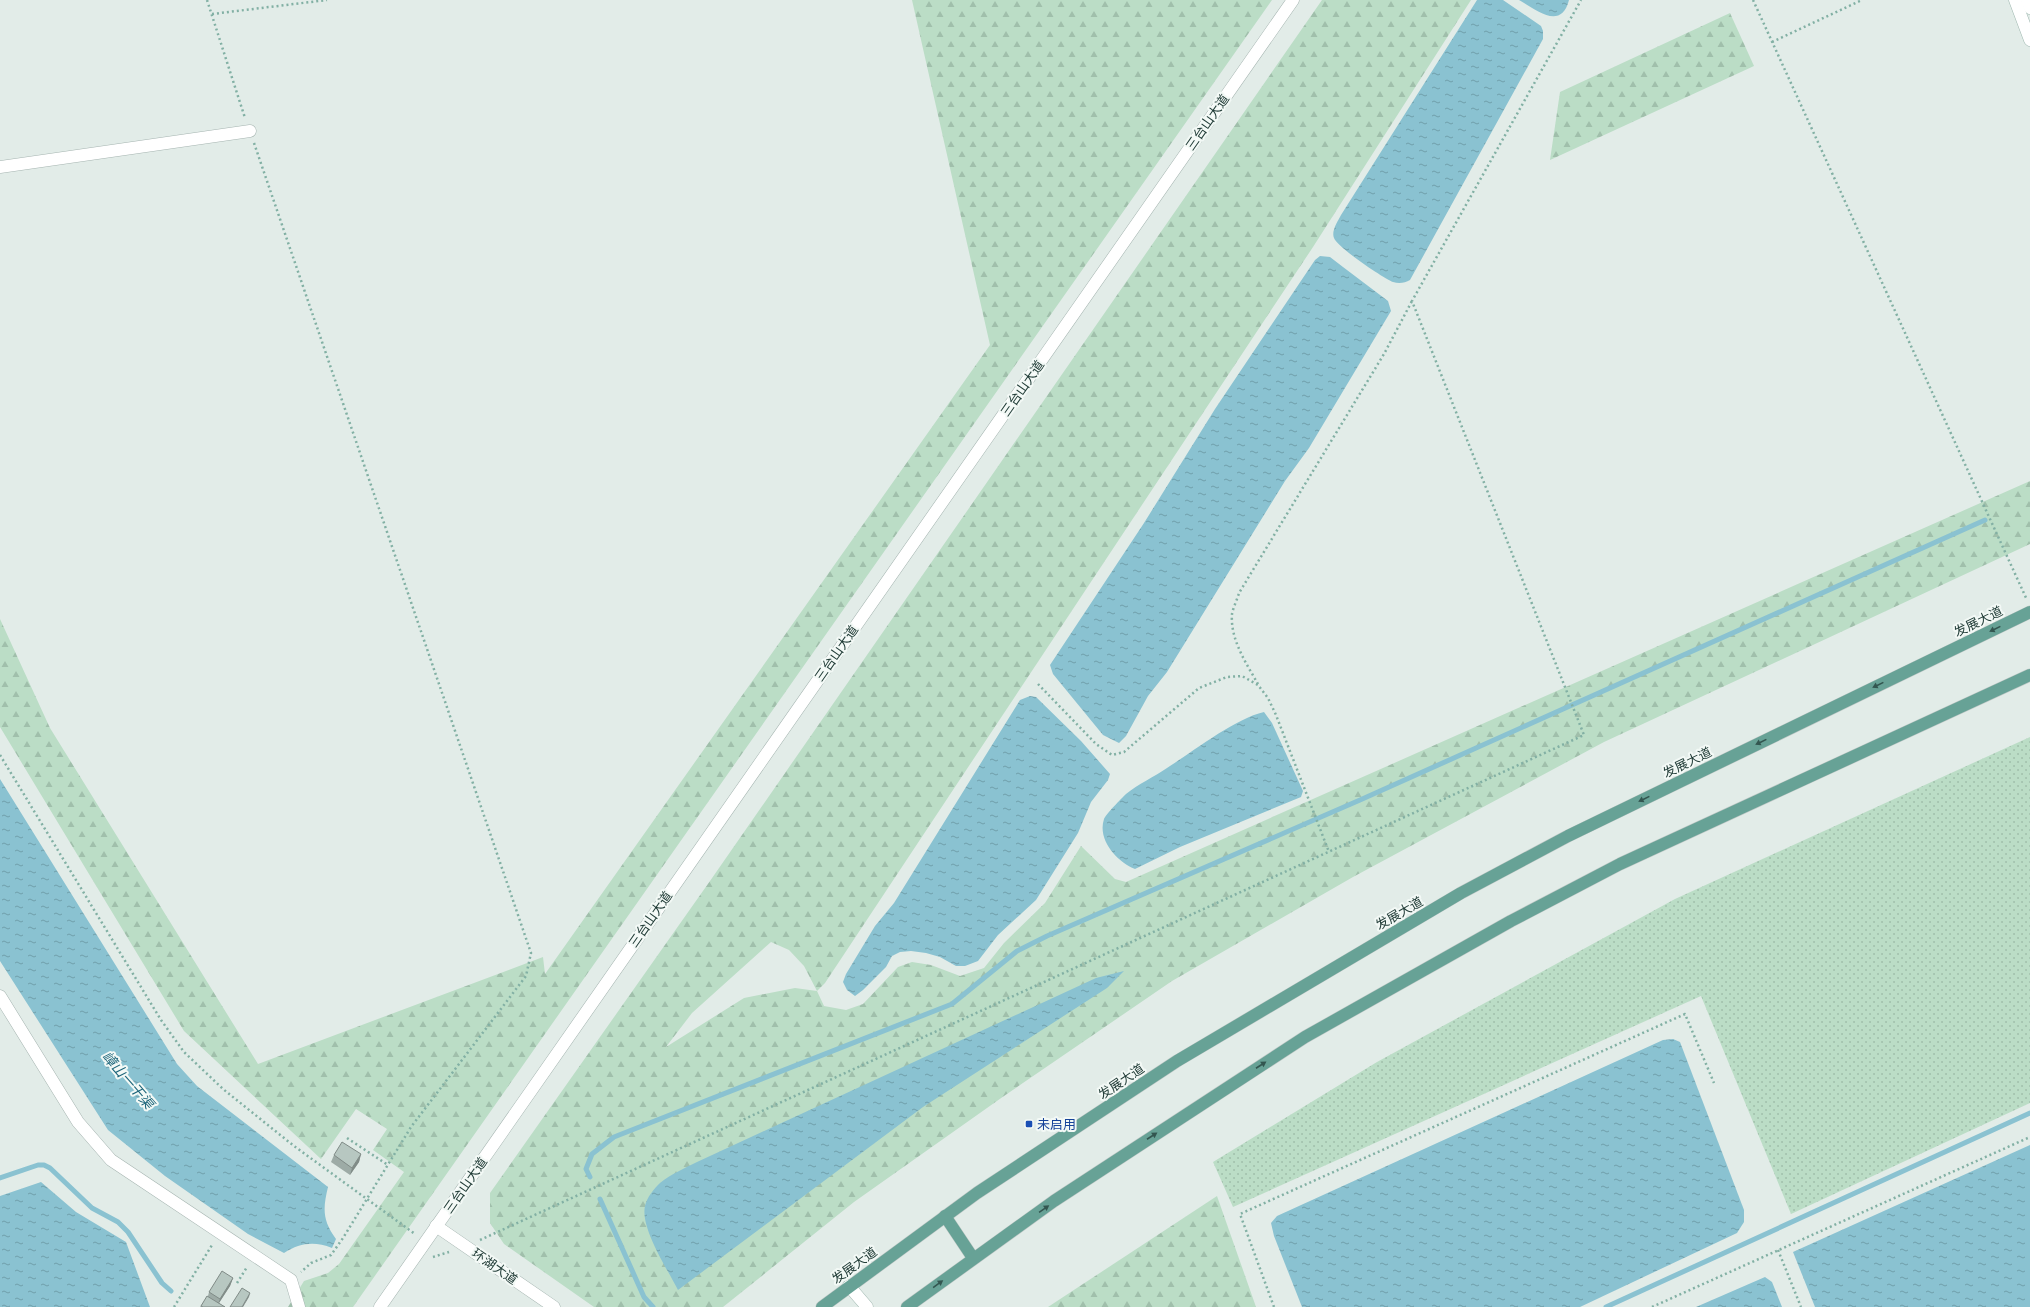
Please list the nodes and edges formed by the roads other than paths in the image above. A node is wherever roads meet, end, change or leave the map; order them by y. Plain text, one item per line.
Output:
1 (1292, 0) edge
2 (2015, 0) edge
3 (2027, 0) edge
4 (2030, 8) edge
5 (2030, 40) edge
6 (250, 131) road end
7 (0, 167) edge
8 (2030, 612) edge
9 (2030, 675) edge
10 (0, 996) edge
11 (945, 1216) junction
12 (436, 1226) junction
13 (973, 1258) junction
14 (849, 1286) junction
15 (299, 1307) edge
16 (380, 1307) edge
17 (554, 1307) edge
18 (822, 1307) edge
19 (867, 1307) edge
20 (907, 1307) edge

1 - 12 street, 三台山大道
2 - 5 street
3 - 4 street
6 - 7 street
8 -> 11 main road, 发展大道
13 -> 9 main road
10 - 15 street
11 - 13 main road
11 - 14 main road, 发展大道
12 - 16 street, 三台山大道
12 - 17 street, 环湖大道
20 -> 13 main road
14 - 18 main road, 发展大道
14 - 19 street

